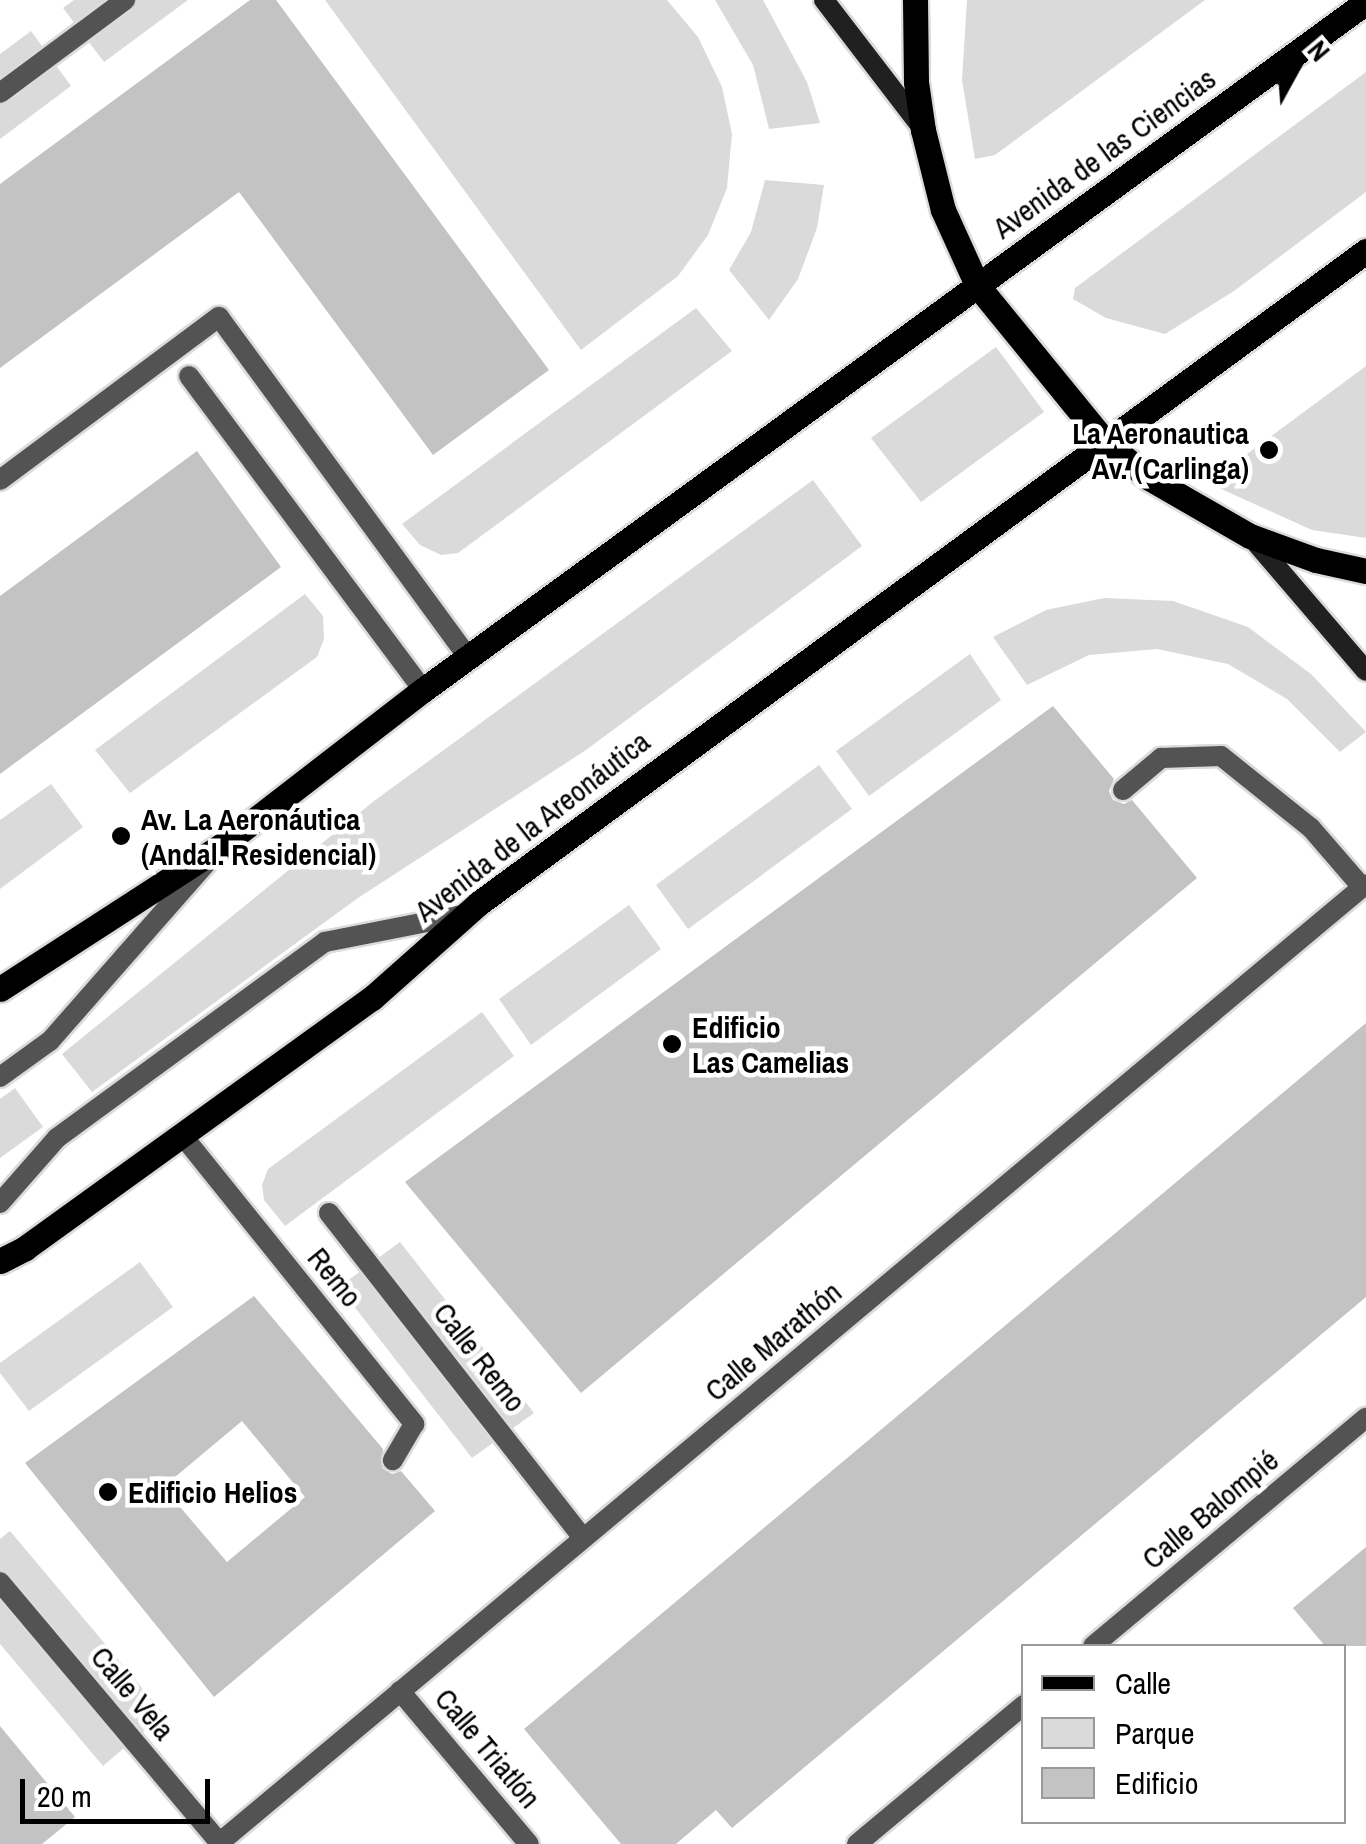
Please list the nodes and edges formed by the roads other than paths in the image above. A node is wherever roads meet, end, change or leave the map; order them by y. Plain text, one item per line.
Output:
1 (125, 0) edge
2 (824, 0) edge
3 (916, 0) edge
4 (1366, 2) edge
5 (0, 93) edge
6 (923, 130) junction
7 (1366, 251) edge
8 (976, 286) junction
9 (189, 376) dead end
10 (1105, 442) junction
11 (0, 480) edge
12 (1250, 536) junction
13 (1366, 571) edge
14 (469, 658) junction
15 (1366, 671) edge
16 (424, 690) junction
17 (1124, 790) dead end
18 (221, 846) junction
19 (1364, 886) edge
20 (463, 915) junction
21 (0, 989) edge
22 (0, 1078) edge
23 (182, 1136) junction
24 (0, 1203) edge
25 (328, 1213) dead end
26 (0, 1261) edge
27 (1366, 1418) edge
28 (393, 1460) dead end
29 (584, 1538) junction
30 (0, 1582) edge
31 (1095, 1644) edge
32 (400, 1691) junction
33 (1021, 1707) edge
34 (219, 1843) edge
35 (529, 1844) edge
36 (857, 1844) edge

1 - 5 street
2 - 6 street
3 - 6 main road, Avenida de las Ciencias
4 - 8 main road, Avenida de las Ciencias
6 - 8 main road, Avenida de las Ciencias
7 - 10 main road
8 - 10 main road, Avenida de las Ciencias
8 - 14 main road
9 - 16 street
10 - 12 main road, Avenida de las Ciencias
10 - 20 main road, Avenida de la Areonáutica
11 - 14 street
12 - 13 main road, Avenida de las Ciencias
12 - 15 street
14 - 16 main road
16 - 18 main road
17 - 19 street
18 - 21 main road
18 - 22 street
19 - 29 street, Calle Marathón
20 - 23 main road, Avenida de la Areonáutica
20 - 24 street
23 - 26 main road, Avenida de la Areonáutica
23 - 28 street, Remo
25 - 29 street, Calle Remo
27 - 31 street, Calle Balompié
29 - 32 street, Calle Marathón
30 - 34 street, Calle Vela
32 - 34 street, Calle Marathón
32 - 35 street, Calle Triatlón
33 - 36 street

